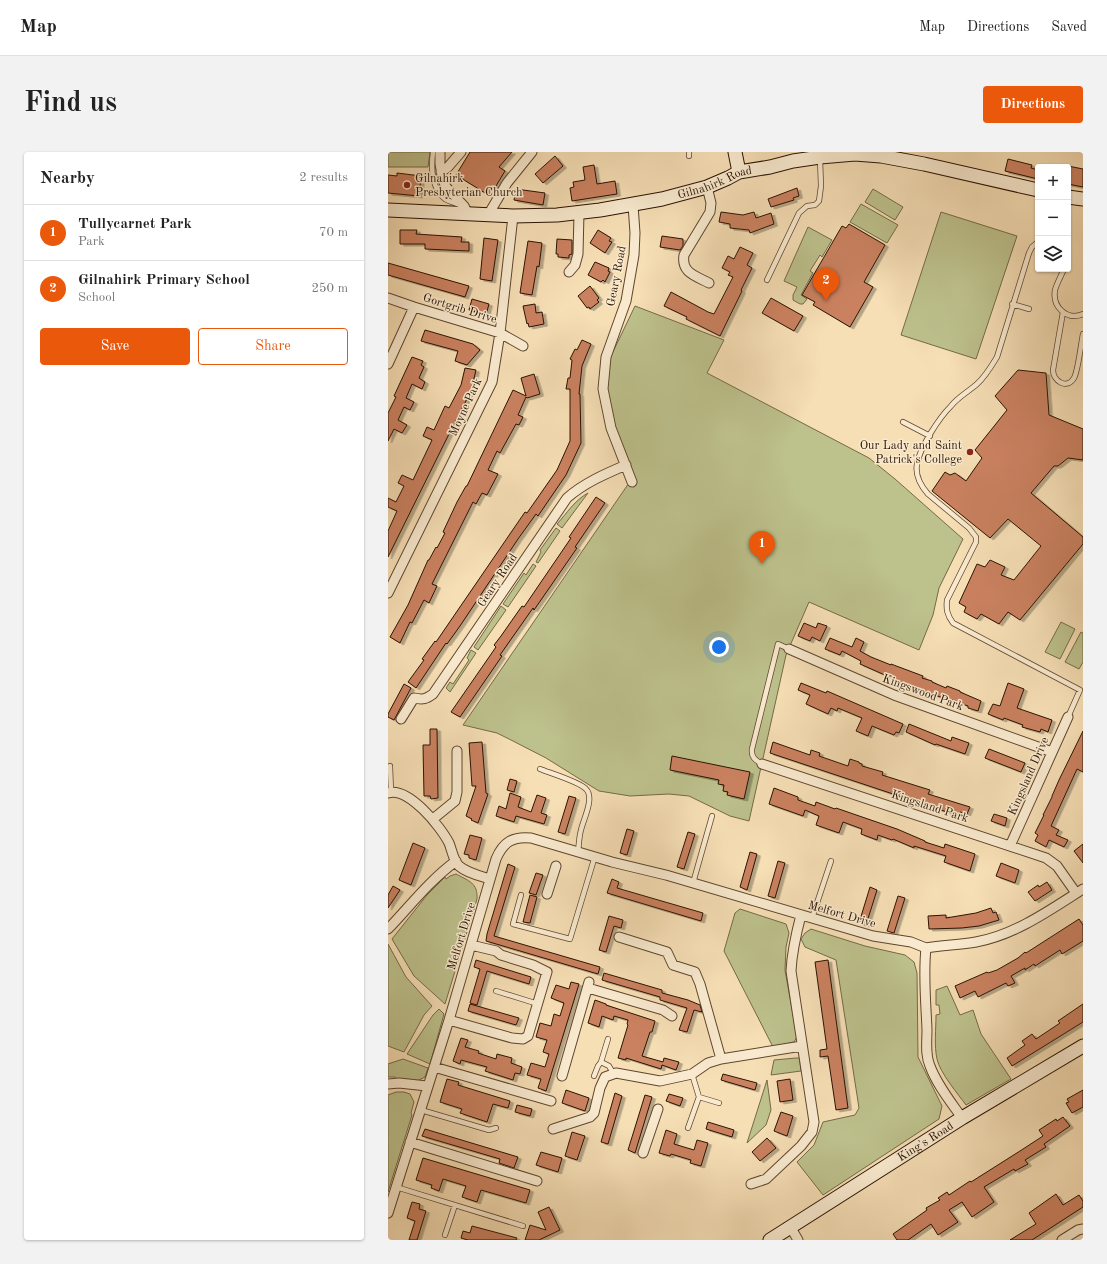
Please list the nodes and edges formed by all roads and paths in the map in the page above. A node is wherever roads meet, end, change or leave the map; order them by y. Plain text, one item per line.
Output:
1 (433, 152) edge
2 (440, 152) edge
3 (461, 152) edge
4 (532, 152) edge
5 (736, 152) edge
6 (855, 153) edge
7 (820, 157) junction
8 (440, 172) junction
9 (738, 172) junction
10 (707, 187) junction
11 (1035, 189) edge
12 (1071, 197) edge
13 (1083, 199) edge
14 (633, 205) junction
15 (388, 210) edge
16 (466, 210) junction
17 (579, 213) junction
18 (488, 215) junction
19 (513, 216) junction
20 (1035, 244) edge
21 (569, 272) dead end
22 (1063, 272) edge
23 (767, 280) dead end
24 (709, 283) dead end
25 (388, 298) edge
26 (1012, 304) junction
27 (414, 307) junction
28 (1029, 309) dead end
29 (1063, 312) junction
30 (1083, 314) edge
31 (500, 332) junction
32 (1083, 334) edge
33 (523, 346) dead end
34 (388, 364) edge
35 (903, 422) dead end
36 (930, 436) junction
37 (626, 465) junction
38 (632, 482) dead end
39 (388, 593) edge
40 (789, 649) joint
41 (1068, 717) joint
42 (401, 719) dead end
43 (457, 751) dead end
44 (1052, 752) junction
45 (762, 764) joint
46 (390, 766) dead end
47 (540, 769) dead end
48 (392, 793) edge
49 (712, 816) dead end
50 (433, 819) junction
51 (1010, 846) junction
52 (578, 852) junction
53 (595, 856) junction
54 (456, 861) junction
55 (831, 861) dead end
56 (556, 866) dead end
57 (490, 879) junction
58 (693, 883) junction
59 (1080, 891) edge
60 (547, 894) dead end
61 (521, 895) dead end
62 (801, 915) junction
63 (812, 918) junction
64 (388, 929) edge
65 (620, 937) dead end
66 (471, 945) junction
67 (926, 948) junction
68 (496, 991) dead end
69 (538, 1004) junction
70 (672, 1016) dead end
71 (449, 1020) junction
72 (608, 1039) dead end
73 (802, 1046) junction
74 (1083, 1046) edge
75 (721, 1059) junction
76 (602, 1062) junction
77 (434, 1067) junction
78 (613, 1073) junction
79 (692, 1074) junction
80 (562, 1076) dead end
81 (594, 1076) dead end
82 (388, 1084) edge
83 (427, 1086) junction
84 (699, 1097) junction
85 (551, 1101) dead end
86 (719, 1103) dead end
87 (658, 1109) dead end
88 (420, 1110) junction
89 (962, 1118) junction
90 (496, 1128) dead end
91 (688, 1128) dead end
92 (553, 1129) dead end
93 (410, 1142) junction
94 (643, 1153) dead end
95 (537, 1181) dead end
96 (752, 1184) dead end
97 (396, 1187) junction
98 (455, 1205) junction
99 (388, 1213) edge
100 (523, 1226) dead end
101 (790, 1228) junction
102 (1083, 1229) edge
103 (445, 1235) dead end
104 (770, 1240) edge
105 (798, 1240) edge
106 (1062, 1240) edge

1 - 16 lane
2 - 8 street
3 - 8 street
4 - 18 street
5 - 9 street
6 - 7 street, Gilnahirk Road
6 - 11 street, Gilnahirk Road
7 - 9 street, Gilnahirk Road
7 - 23 lane
8 - 16 street
9 - 10 street, Gilnahirk Road
10 - 14 street, Gilnahirk Road
10 - 24 street
12 - 13 street
14 - 17 street, Gilnahirk Road
14 - 37 street, Geary Road
15 - 16 street, Gilnahirk Road
16 - 18 street, Gilnahirk Road
17 - 19 street, Gilnahirk Road
17 - 21 street
18 - 19 street, Gilnahirk Road
19 - 31 street, Moyne Park
20 - 26 lane
22 - 29 lane
25 - 27 street, Gortgrib Drive
26 - 28 lane
26 - 36 lane
27 - 31 street, Gortgrib Drive
27 - 34 street
29 - 30 lane
29 - 32 lane
31 - 33 street, Gortgrib Drive
31 - 39 street, Moyne Park
35 - 36 lane
36 - 41 lane
37 - 38 street, Geary Road
37 - 42 street, Geary Road
40 - 44 street, Kingswood Park
40 - 45 lane
41 - 44 street, Kingsland Drive
43 - 50 street
44 - 51 street, Kingsland Drive
45 - 51 street, Kingsland Park
46 - 48 lane
47 - 52 lane
48 - 50 street
49 - 58 lane
50 - 54 street
51 - 59 street, Kingsland Park
52 - 53 street, Melfort Drive
52 - 57 street, Melfort Drive
53 - 58 street, Melfort Drive
53 - 61 lane
54 - 57 street
54 - 64 street
55 - 63 lane
56 - 60 street
57 - 66 street, Melfort Drive
58 - 62 street, Melfort Drive
59 - 67 street
62 - 63 street, Melfort Drive
62 - 73 street
63 - 67 street, Melfort Drive
65 - 75 street
66 - 69 street
66 - 71 street, Melfort Drive
67 - 89 street
68 - 69 lane
69 - 71 street
70 - 80 street
71 - 77 street, Melfort Drive
72 - 76 lane
73 - 75 street
73 - 96 street
74 - 89 street, King's Road
75 - 79 street
76 - 78 lane
76 - 81 lane
77 - 83 street, Melfort Drive
77 - 85 street
78 - 79 street
78 - 92 street
79 - 84 lane
82 - 83 street
83 - 88 street, Melfort Drive
84 - 86 lane
84 - 91 lane
87 - 94 street
88 - 90 lane
88 - 93 street, Melfort Drive
89 - 101 street, King's Road
93 - 95 street
93 - 97 street, Melfort Drive
97 - 98 lane
97 - 99 street, Melfort Drive
98 - 100 lane
98 - 103 lane
101 - 104 street, King's Road
101 - 105 street
102 - 106 street

